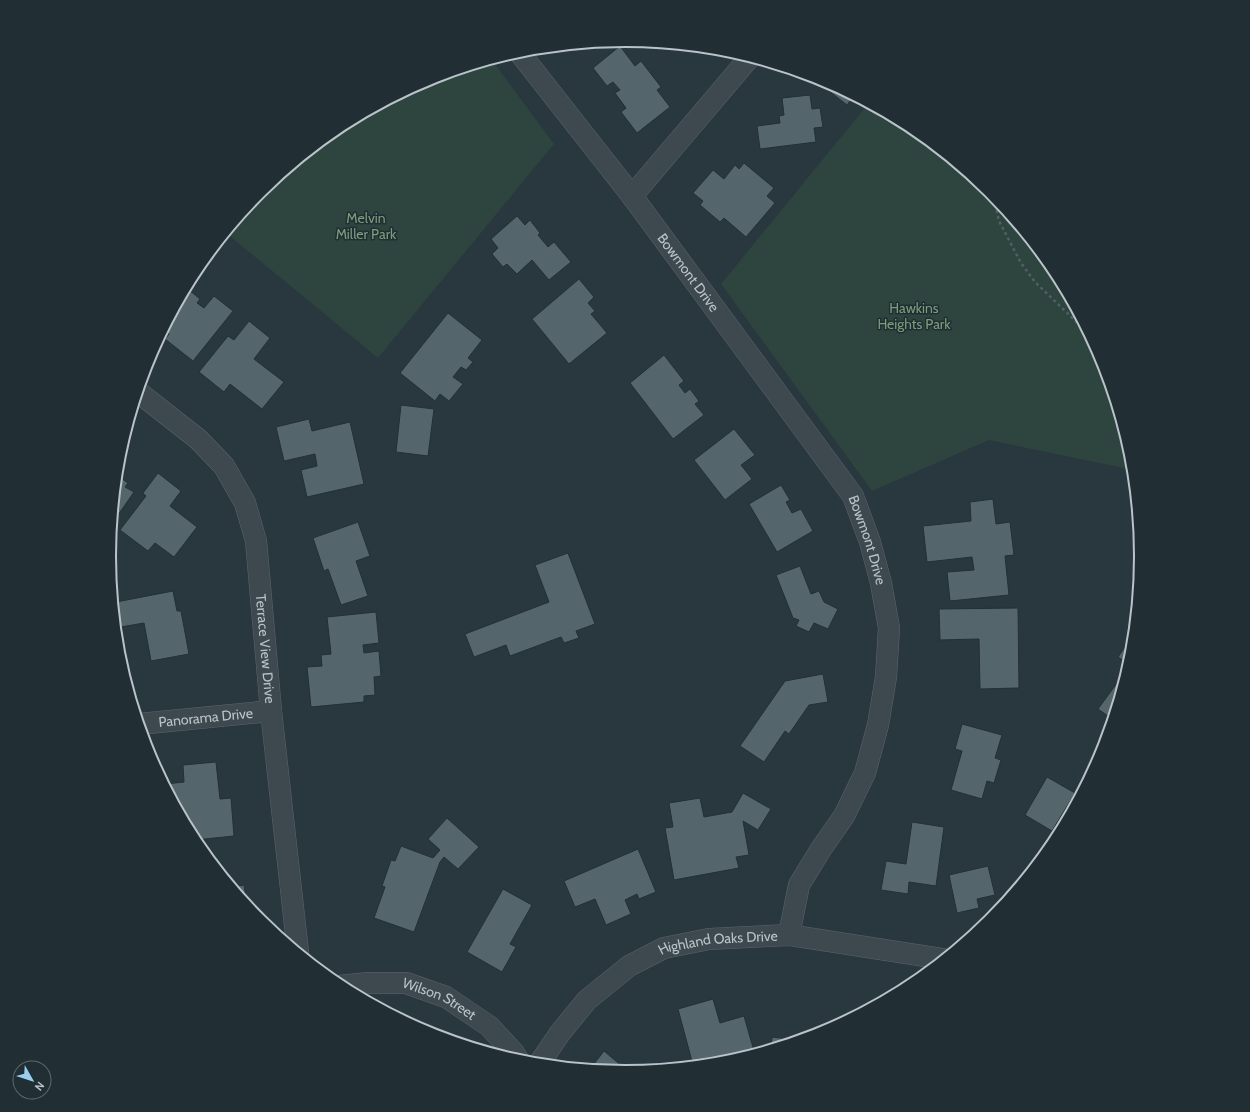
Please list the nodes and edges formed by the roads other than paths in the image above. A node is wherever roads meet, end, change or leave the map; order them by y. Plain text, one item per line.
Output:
1 (523, 58) edge
2 (746, 62) edge
3 (632, 196) junction
4 (142, 395) edge
5 (271, 710) junction
6 (144, 723) edge
7 (789, 934) junction
8 (297, 946) edge
9 (936, 959) edge
10 (351, 985) edge
11 (513, 1052) edge
12 (543, 1058) edge

1 - 3 street, Bowmont Drive
2 - 3 street
3 - 7 street, Bowmont Drive
4 - 5 street, Terrace View Drive
5 - 6 street, Panorama Drive
5 - 8 street, Terrace View Drive
7 - 9 street, Highland Oaks Drive
7 - 12 street, Highland Oaks Drive
10 - 11 street, Wilson Street

